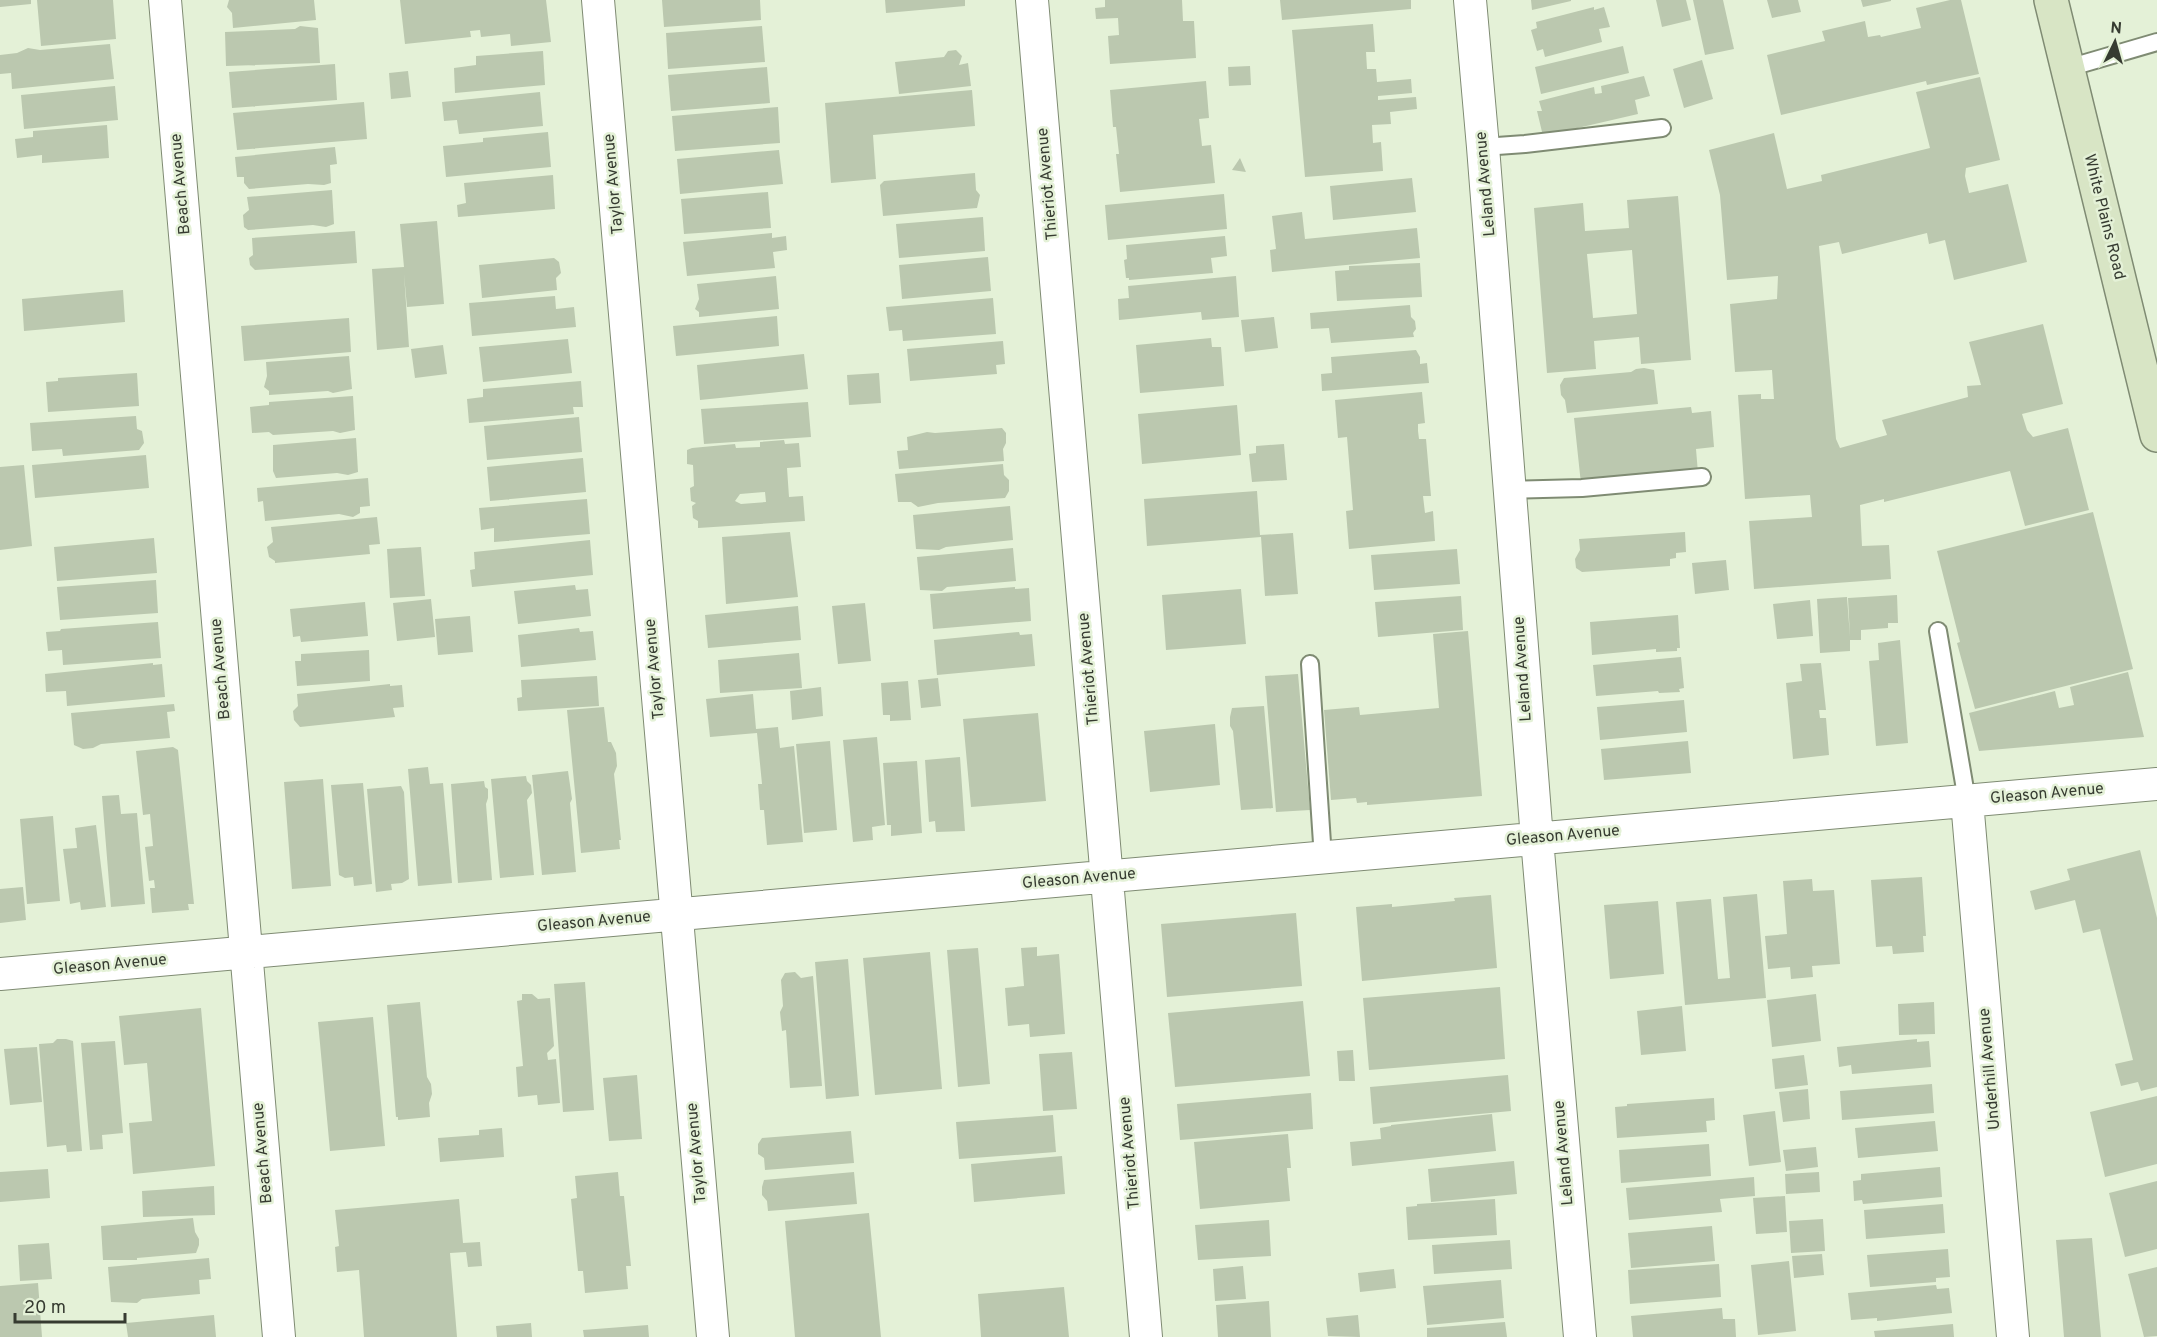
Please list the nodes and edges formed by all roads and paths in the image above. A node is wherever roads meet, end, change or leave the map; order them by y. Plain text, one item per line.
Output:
1 (165, 0) edge
2 (598, 0) edge
3 (1032, 0) edge
4 (1470, 0) edge
5 (2051, 0) edge
6 (2157, 42) edge
7 (2068, 68) junction
8 (1662, 129) dead end
9 (1483, 147) junction
10 (2157, 435) edge
11 (1702, 477) dead end
12 (1510, 490) junction
13 (1938, 631) dead end
14 (1310, 664) dead end
15 (2157, 784) edge
16 (1967, 801) junction
17 (1537, 839) junction
18 (1323, 858) junction
19 (1107, 877) junction
20 (676, 915) junction
21 (245, 953) junction
22 (0, 974) edge
23 (279, 1337) edge
24 (713, 1337) edge
25 (1146, 1337) edge
26 (1580, 1337) edge
27 (2013, 1337) edge

1 - 21 street, Beach Avenue
2 - 20 street, Taylor Avenue
3 - 19 street, Thieriot Avenue
4 - 9 street, Leland Avenue
5 - 7 main road, White Plains Road
6 - 7 lane
7 - 10 main road, White Plains Road
8 - 9 lane
9 - 12 street, Leland Avenue
11 - 12 lane
12 - 17 street, Leland Avenue
13 - 16 lane
14 - 18 lane
15 - 16 street, Gleason Avenue
16 - 17 street, Gleason Avenue
16 - 27 street, Underhill Avenue
17 - 18 street, Gleason Avenue
17 - 26 street, Leland Avenue
18 - 19 street, Gleason Avenue
19 - 20 street, Gleason Avenue
19 - 25 street, Thieriot Avenue
20 - 21 street, Gleason Avenue
20 - 24 street, Taylor Avenue
21 - 22 street, Gleason Avenue
21 - 23 street, Beach Avenue

